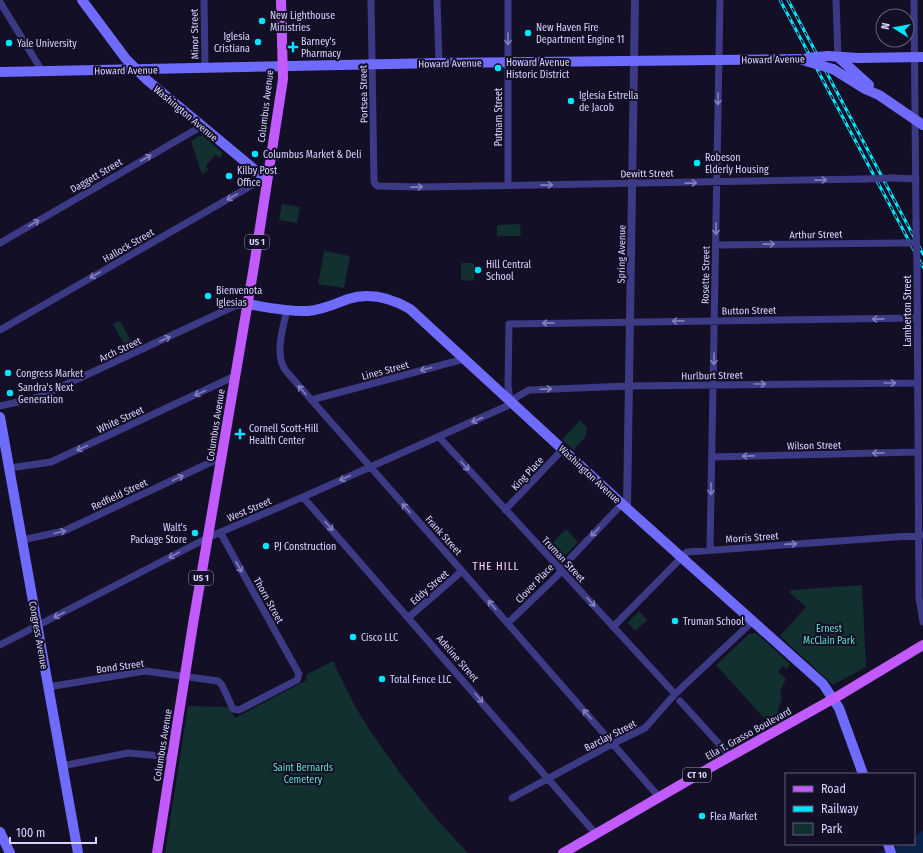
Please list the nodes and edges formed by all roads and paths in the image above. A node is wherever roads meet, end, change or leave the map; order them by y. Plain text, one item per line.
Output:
1 (82, 0) edge
2 (204, 0) edge
3 (281, 0) edge
4 (371, 0) edge
5 (437, 0) edge
6 (508, 0) edge
7 (635, 0) edge
8 (720, 0) edge
9 (836, 0) edge
10 (914, 0) edge
11 (0, 2) edge
12 (833, 57) junction
13 (919, 57) edge
14 (799, 59) junction
15 (719, 60) junction
16 (635, 61) junction
17 (439, 63) junction
18 (508, 63) junction
19 (372, 65) junction
20 (283, 67) junction
21 (205, 68) junction
22 (137, 69) junction
23 (42, 71) junction
24 (0, 72) edge
25 (879, 95) junction
26 (919, 123) edge
27 (202, 126) junction
28 (919, 158) edge
29 (916, 179) junction
30 (267, 180) junction
31 (716, 182) junction
32 (632, 184) junction
33 (508, 185) junction
34 (378, 186) joint
35 (919, 231) edge
36 (0, 243) edge
37 (916, 243) junction
38 (716, 245) junction
39 (247, 304) junction
40 (287, 310) junction
41 (917, 318) junction
42 (714, 321) junction
43 (630, 322) junction
44 (0, 330) edge
45 (464, 359) junction
46 (235, 376) junction
47 (917, 383) junction
48 (713, 385) junction
49 (629, 386) junction
50 (311, 400) junction
51 (510, 401) junction
52 (0, 406) edge
53 (0, 417) edge
54 (439, 437) junction
55 (2, 446) edge
56 (563, 449) junction
57 (917, 452) junction
58 (222, 457) junction
59 (712, 457) junction
60 (369, 466) junction
61 (9, 468) junction
62 (303, 497) junction
63 (625, 506) junction
64 (505, 510) junction
65 (220, 532) junction
66 (921, 535) edge
67 (209, 537) junction
68 (22, 540) junction
69 (710, 550) junction
70 (682, 556) junction
71 (561, 569) junction
72 (462, 571) junction
73 (409, 617) junction
74 (753, 621) junction
75 (923, 622) edge
76 (508, 623) junction
77 (37, 626) junction
78 (613, 627) junction
79 (0, 645) edge
80 (923, 645) edge
81 (185, 677) junction
82 (48, 687) junction
83 (675, 694) junction
84 (833, 699) junction
85 (680, 701) dead end
86 (239, 710) joint
87 (612, 744) junction
88 (730, 756) junction
89 (173, 757) junction
90 (62, 766) junction
91 (863, 773) edge
92 (549, 778) junction
93 (659, 797) junction
94 (512, 798) dead end
95 (0, 832) edge
96 (596, 834) junction
97 (10, 853) edge
98 (78, 853) edge
99 (157, 853) edge
100 (563, 853) edge

1 - 22 main road, Washington Avenue
2 - 21 street, Minor Street
3 - 20 main road, Columbus Avenue / US 1
4 - 19 street, Portsea Street
5 - 17 street
6 -> 18 street, Putnam Street
7 - 16 street, Spring Avenue
8 - 15 street, Rosette Street
9 - 12 street
10 - 13 street, Lamberton Street
11 - 23 street
12 - 13 main road, Howard Avenue
12 - 14 main road, Howard Avenue, bridge
12 - 25 main road
13 - 26 street, Lamberton Street
14 - 15 main road, Howard Avenue
14 - 25 main road, bridge
15 - 16 main road, Howard Avenue
15 -> 31 street, Rosette Street
16 - 18 main road, Howard Avenue
16 - 32 street, Spring Avenue
17 - 18 main road, Howard Avenue
17 - 19 main road, Howard Avenue
18 - 33 street, Putnam Street
19 - 20 main road, Howard Avenue
19 - 34 street, Portsea Street
20 - 21 main road, Howard Avenue
20 - 30 main road, Columbus Avenue / US 1
21 - 22 main road, Howard Avenue
22 - 23 main road, Howard Avenue
22 - 27 main road, Washington Avenue
23 - 24 main road, Howard Avenue
25 - 26 main road
26 - 28 street, Lamberton Street
27 - 30 main road, Washington Avenue
36 -> 27 street, Daggett Street
28 - 29 street, Lamberton Street
31 -> 29 street, Dewitt Street, bridge
29 - 35 street, Lamberton Street
30 - 39 main road, Columbus Avenue / US 1
30 -> 44 street, Hallock Street
32 -> 31 street, Dewitt Street
31 -> 38 street, Rosette Street
33 -> 32 street, Dewitt Street
32 - 43 street, Spring Avenue
34 -> 33 street, Dewitt Street
35 - 37 street, Lamberton Street, bridge
38 -> 37 street, Arthur Street, bridge
37 - 41 street, Lamberton Street, bridge
38 - 42 street, Rosette Street
39 - 40 main road, Washington Avenue
39 - 46 main road, Columbus Avenue / US 1
52 -> 39 street, Arch Street
40 - 45 main road, Washington Avenue
50 -> 40 street, Frank Street
41 -> 42 street, Button Street
41 - 47 street, Lamberton Street
42 -> 43 street, Button Street
42 -> 48 street, Rosette Street
43 - 49 street, Spring Avenue
43 -> 51 street, Button Street
45 -> 50 street, Lines Street
45 - 51 main road, Washington Avenue
46 - 58 main road, Columbus Avenue / US 1
46 -> 61 street, White Street
48 -> 47 street, Hurlburt Street
47 - 57 street, Lamberton Street
48 - 49 street, Hurlburt Street
48 - 59 street, Rosette Street
51 -> 49 street, Hurlburt Street
49 - 63 street, Spring Avenue
50 - 60 street, Frank Street
51 -> 54 street, West Street
51 - 56 main road, Washington Avenue
53 - 55 main road, Congress Avenue
54 - 60 street, West Street
54 -> 64 street, Truman Street
55 - 61 main road, Congress Avenue
56 - 63 main road, Washington Avenue
56 - 64 street, King Place
57 -> 59 street, Wilson Street
57 - 66 street, Lamberton Street
58 - 67 main road, Columbus Avenue / US 1
68 -> 58 street, Redfield Street
59 -> 69 street, Rosette Street
60 -> 62 street, West Street
72 -> 60 street, Frank Street
61 - 68 main road, Congress Avenue
62 - 65 street, West Street
62 -> 73 street, Adeline Street
63 - 70 main road, Washington Avenue
63 -> 71 street, Clover Place
64 - 71 street, Truman Street
65 - 67 street, West Street
65 -> 86 street, Thorn Street
69 -> 66 street, Morris Street
66 - 75 street, Lamberton Street
67 -> 77 street, West Street
67 - 81 main road, Columbus Avenue / US 1
68 - 77 main road, Congress Avenue
69 - 70 street, Morris Street
70 - 74 main road, Washington Avenue
70 - 78 street
71 - 76 street, Clover Place
71 -> 78 street, Truman Street
72 - 73 street, Eddy Street
76 -> 72 street, Frank Street
73 -> 92 street, Adeline Street
74 - 83 street, Barclay Street
74 - 84 main road, Washington Avenue
87 -> 76 street, Frank Street
77 - 79 street, West Street
77 - 82 main road, Congress Avenue
78 - 83 street, Truman Street
80 - 84 main road, Ella T. Grasso Boulevard / CT 10
81 - 82 street, Bond Street
81 - 86 street, Bond Street
81 - 89 main road, Columbus Avenue / US 1
82 - 90 main road, Congress Avenue
83 - 87 street, Barclay Street
84 - 88 main road, Ella T. Grasso Boulevard / CT 10
84 - 91 main road, Washington Avenue
85 - 88 street
87 - 92 street, Barclay Street
87 - 93 street, Frank Street
88 - 93 main road, Ella T. Grasso Boulevard / CT 10
89 - 90 street
89 - 99 main road, Columbus Avenue / US 1
90 - 98 main road, Congress Avenue
92 - 94 street, Barclay Street
92 - 96 street, Adeline Street
93 - 96 main road, Ella T. Grasso Boulevard / CT 10
95 - 97 main road
96 - 100 main road, Ella T. Grasso Boulevard / CT 10

